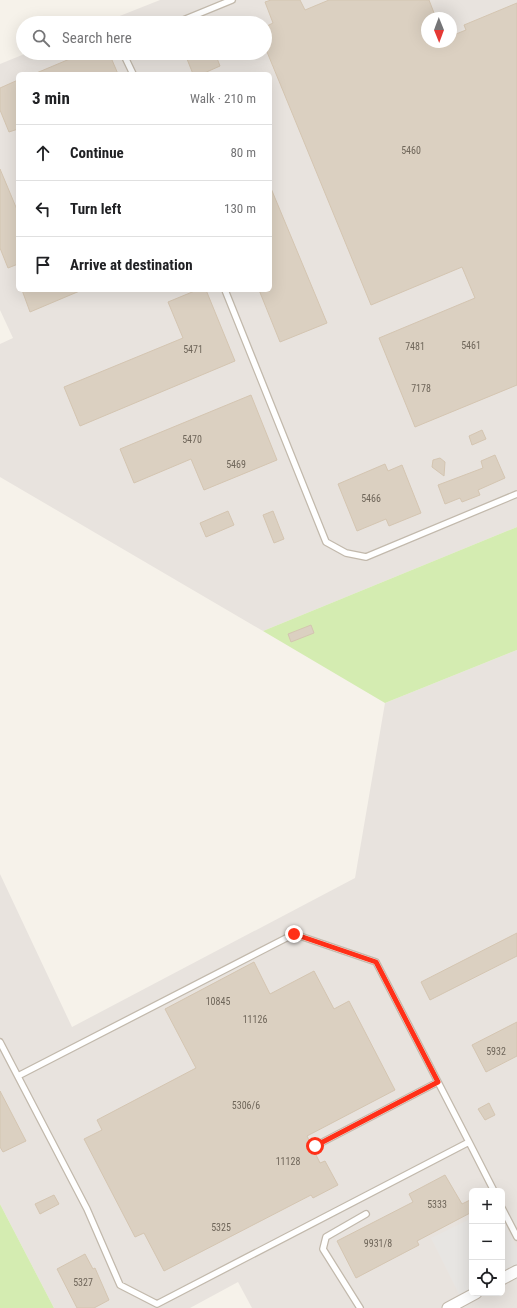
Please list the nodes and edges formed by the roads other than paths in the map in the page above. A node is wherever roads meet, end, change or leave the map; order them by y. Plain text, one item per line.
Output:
1 (232, 0) edge
2 (193, 16) edge
3 (126, 60) edge
4 (132, 72) edge
5 (226, 292) edge
6 (517, 494) edge
7 (0, 1042) edge
8 (18, 1076) junction
9 (438, 1082) junction
10 (469, 1142) junction
11 (315, 1146) dead end
12 (492, 1188) edge
13 (366, 1214) dead end
14 (505, 1214) edge
15 (517, 1237) edge
16 (517, 1271) edge
17 (505, 1277) edge
18 (470, 1296) edge
19 (360, 1308) edge
20 (448, 1308) edge

1 - 2 lane
3 - 4 lane
5 - 6 lane
7 - 8 lane
8 - 9 lane
8 - 10 lane
9 - 10 lane
9 - 11 lane
10 - 12 lane
13 - 19 lane
14 - 15 lane
16 - 17 street
18 - 20 street

